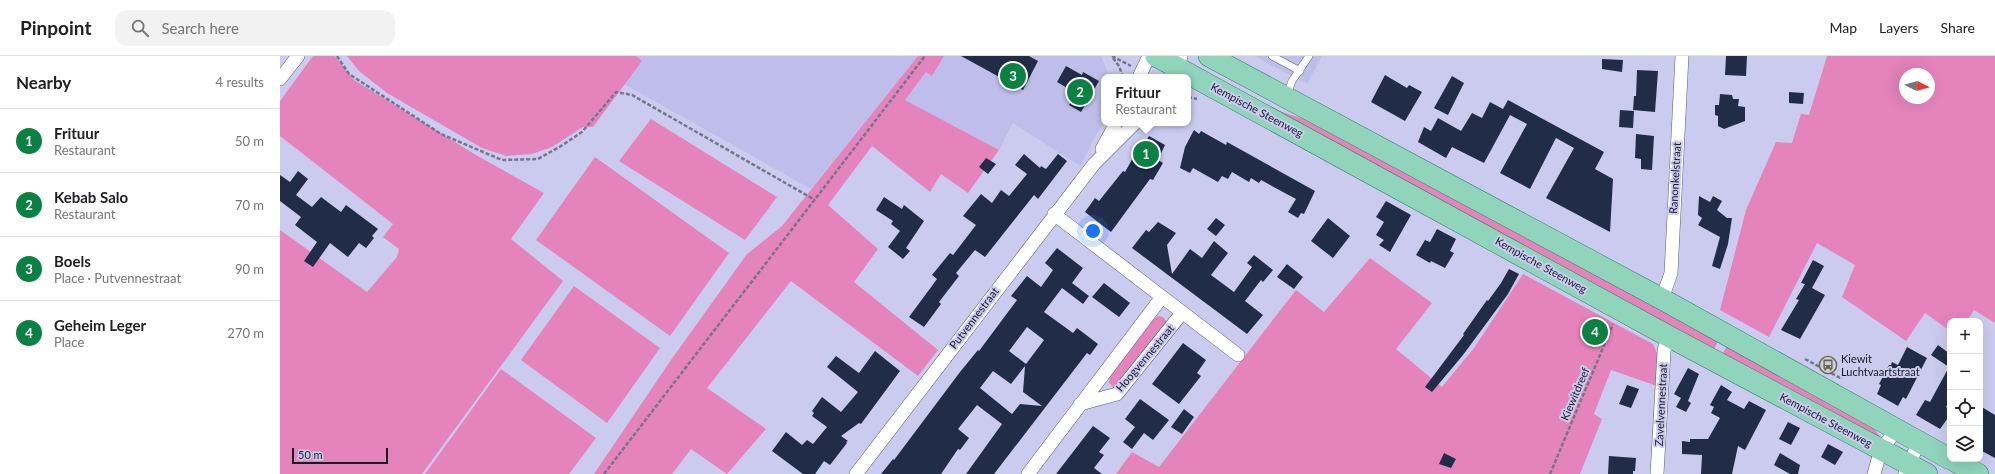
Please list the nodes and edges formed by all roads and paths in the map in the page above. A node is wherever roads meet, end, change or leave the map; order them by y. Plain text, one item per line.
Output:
1 (298, 56) edge
2 (337, 56) edge
3 (925, 56) edge
4 (1112, 56) edge
5 (1149, 56) edge
6 (1156, 56) edge
7 (1209, 56) edge
8 (1272, 56) edge
9 (1309, 56) edge
10 (1682, 56) edge
11 (1177, 67) edge
12 (1300, 71) junction
13 (1122, 74) edge
14 (1140, 74) edge
15 (1190, 74) edge
16 (1191, 75) edge
17 (280, 79) edge
18 (1286, 97) junction
19 (1114, 126) edge
20 (1131, 126) edge
21 (1094, 164) junction
22 (815, 200) junction
23 (1054, 214) junction
24 (1162, 296) junction
25 (1662, 299) junction
26 (1182, 313) junction
27 (1614, 321) dead end
28 (1668, 336) junction
29 (1238, 355) dead end
30 (1080, 404) junction
31 (1897, 430) junction
32 (1918, 441) junction
33 (1881, 449) junction
34 (1947, 457) edge
35 (1956, 462) edge
36 (1914, 471) edge
37 (604, 474) edge
38 (856, 474) edge
39 (1028, 474) edge
40 (1550, 474) edge
41 (1657, 474) edge
42 (1874, 474) edge
43 (1978, 474) edge

1 - 17 street
2 - 22 path
3 - 22 path
4 - 13 path
5 - 14 street
6 - 11 main road, Kempische Steenweg
7 - 18 main road
8 - 12 lane
9 - 12 lane
10 - 25 street, Ranonkelstraat
11 - 15 main road, Kempische Steenweg
12 - 18 lane
16 - 28 main road, Kempische Steenweg
18 - 25 main road
19 - 21 street, Putvennestraat
20 - 21 street, Putvennestraat
21 - 23 street, Putvennestraat
22 - 37 path
23 - 24 street
23 - 38 street, Putvennestraat
24 - 26 street
24 - 30 street, Hoogvennestraat
25 - 31 main road
26 - 29 street
26 - 30 street, Hoogvennestraat
27 - 40 path, Kiewitdreef
28 - 33 main road, Kempische Steenweg
28 - 41 street, Zavelvennestraat
30 - 39 street, Hoogvennestraat
31 - 32 main road
31 - 33 street
32 - 34 main road
32 - 36 street
33 - 36 main road, Kempische Steenweg
33 - 42 street
35 - 43 main road

